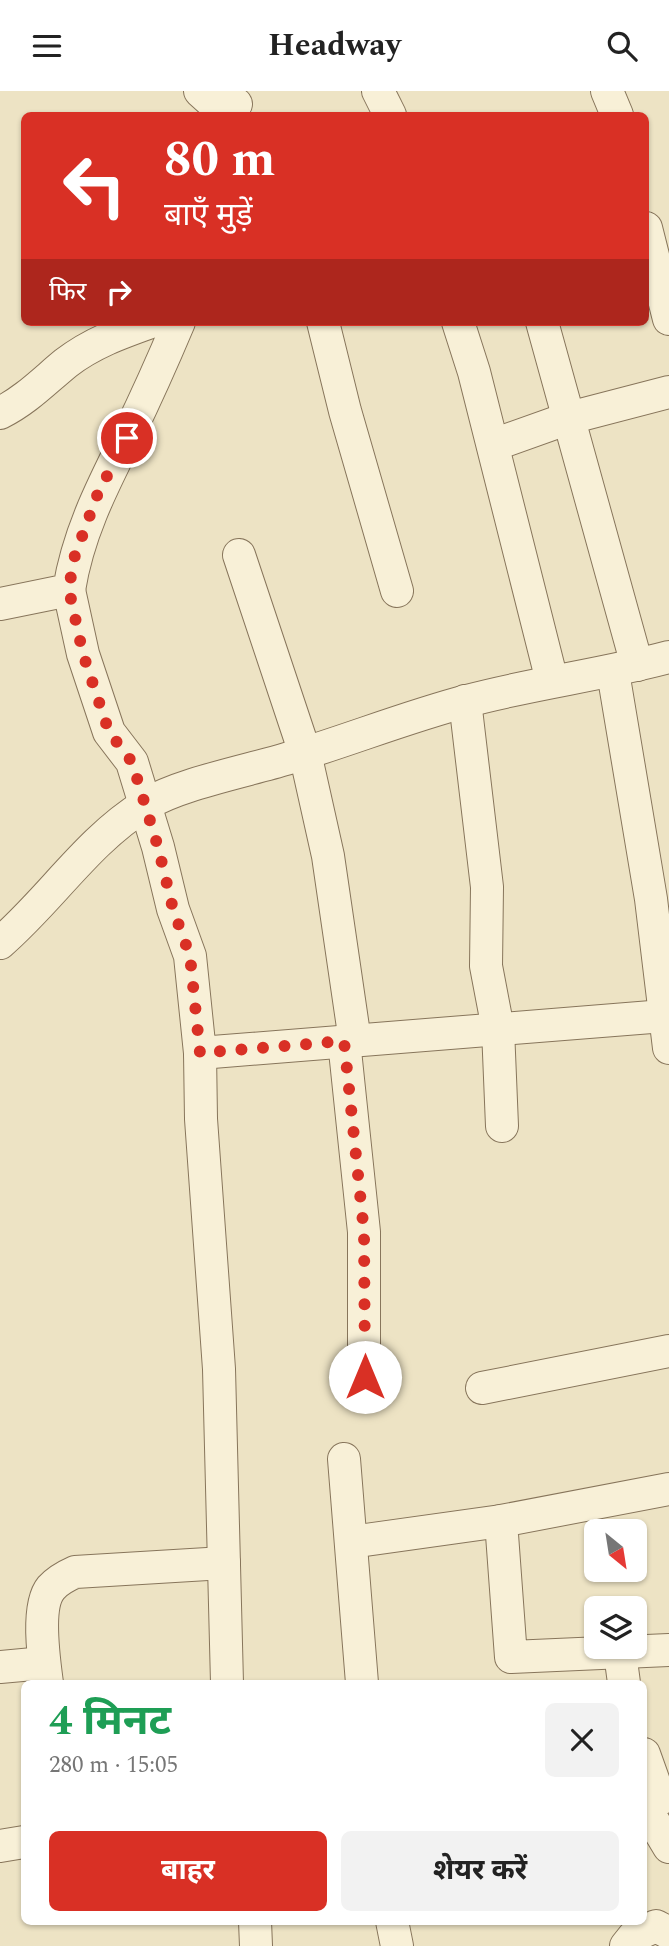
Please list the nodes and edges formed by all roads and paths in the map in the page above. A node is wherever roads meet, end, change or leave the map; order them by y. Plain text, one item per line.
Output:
1 (200, 91) edge
2 (378, 91) edge
3 (607, 91) edge
4 (236, 104) edge
5 (388, 112) edge
6 (616, 112) edge
7 (649, 240) edge
8 (669, 319) edge
9 (139, 326) edge
10 (177, 326) edge
11 (324, 326) edge
12 (459, 326) edge
13 (543, 326) edge
14 (669, 392) edge
15 (0, 413) edge
16 (569, 418) junction
17 (493, 445) junction
18 (239, 555) dead end
19 (69, 590) junction
20 (397, 591) dead end
21 (0, 604) edge
22 (669, 657) edge
23 (625, 669) junction
24 (552, 681) junction
25 (465, 701) junction
26 (305, 753) junction
27 (146, 804) junction
28 (0, 943) edge
29 (664, 1016) junction
30 (498, 1029) junction
31 (350, 1041) junction
32 (669, 1048) edge
33 (200, 1053) junction
34 (502, 1126) dead end
35 (669, 1351) edge
36 (365, 1377) dead end
37 (482, 1388) dead end
38 (344, 1459) dead end
39 (669, 1489) edge
40 (501, 1521) junction
41 (351, 1542) junction
42 (224, 1563) junction
43 (669, 1650) edge
44 (0, 1667) edge
45 (622, 1668) edge
46 (46, 1673) edge
47 (228, 1680) edge
48 (362, 1680) edge
49 (647, 1762) edge
50 (647, 1806) edge
51 (647, 1810) edge
52 (21, 1842) edge
53 (0, 1846) edge
54 (669, 1847) edge
55 (255, 1925) edge
56 (393, 1925) edge
57 (669, 1933) edge
58 (256, 1946) edge
59 (397, 1946) edge
60 (626, 1946) edge

1 - 4 street
2 - 5 street
3 - 6 street
7 - 8 street
9 - 15 street
10 - 19 street
11 - 20 street
12 - 17 street
13 - 16 street
14 - 16 street
16 - 17 street
16 - 23 street
17 - 24 street
18 - 26 street
19 - 21 street
19 - 27 street
22 - 23 street
23 - 24 street
23 - 29 street
24 - 25 street
25 - 26 street
25 - 30 street
26 - 27 street
26 - 31 street
27 - 28 street
27 - 33 street
29 - 30 street
29 - 32 street
30 - 31 street
30 - 34 street
31 - 33 street
31 - 36 street
33 - 42 street
35 - 37 street
38 - 41 street
39 - 40 street
40 - 41 street
40 - 45 street
41 - 48 street
42 - 46 street
42 - 47 street
43 - 45 street
44 - 46 street
49 - 50 street
51 - 54 street
52 - 53 street
55 - 58 street
56 - 59 street
57 - 60 street

